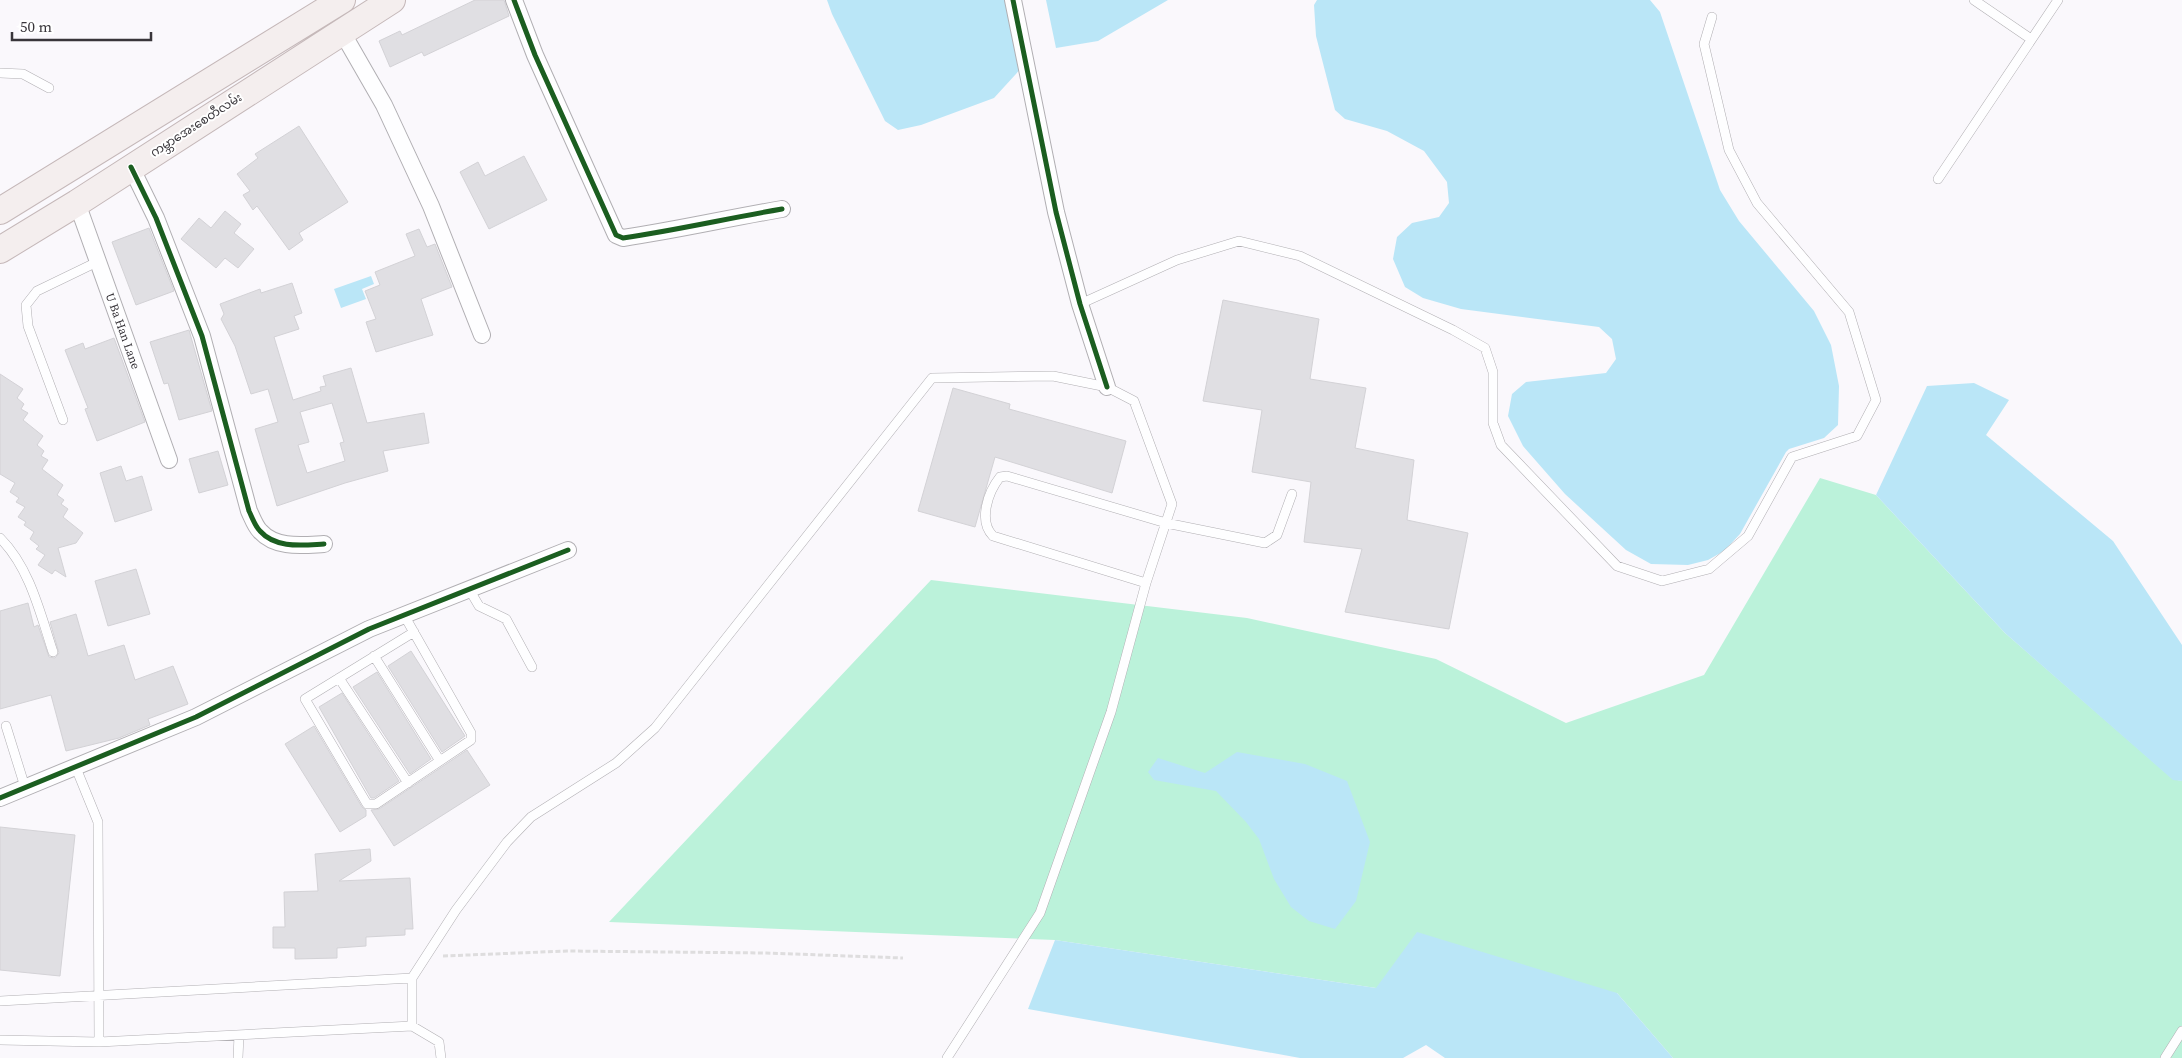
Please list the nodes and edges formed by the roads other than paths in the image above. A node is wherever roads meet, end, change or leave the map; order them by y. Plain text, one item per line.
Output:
1 (342, 0) edge
2 (392, 0) edge
3 (514, 0) edge
4 (1013, 0) edge
5 (1974, 0) edge
6 (2058, 0) edge
7 (1712, 17) dead end
8 (342, 32) junction
9 (2031, 39) junction
10 (242, 63) junction
11 (0, 73) edge
12 (260, 85) junction
13 (50, 88) dead end
14 (131, 167) junction
15 (1938, 179) dead end
16 (77, 203) junction
17 (782, 210) dead end
18 (0, 211) edge
19 (0, 250) edge
20 (97, 262) junction
21 (1080, 304) junction
22 (482, 335) dead end
23 (1107, 387) junction
24 (62, 420) dead end
25 (169, 460) dead end
26 (1292, 494) dead end
27 (1166, 523) junction
28 (0, 538) edge
29 (324, 544) dead end
30 (568, 550) dead end
31 (1146, 582) junction
32 (469, 589) junction
33 (404, 615) junction
34 (414, 632) junction
35 (53, 652) dead end
36 (374, 656) junction
37 (532, 667) dead end
38 (339, 678) junction
39 (6, 726) dead end
40 (440, 761) junction
41 (76, 768) junction
42 (408, 783) junction
43 (25, 788) junction
44 (0, 798) edge
45 (412, 978) junction
46 (98, 996) junction
47 (0, 1001) edge
48 (412, 1026) junction
49 (2182, 1031) edge
50 (239, 1035) junction
51 (0, 1040) edge
52 (99, 1042) junction
53 (238, 1058) edge
54 (441, 1058) edge
55 (947, 1058) edge
56 (2165, 1058) edge

1 - 10 main road
2 - 8 main road, ကမ္ဘာအေးစေတီလမ်း
3 - 17 street
4 - 21 street
5 - 9 lane
6 - 9 lane
7 - 21 lane
8 - 12 main road, ကမ္ဘာအေးစေတီလမ်း
8 - 22 street
9 - 15 lane
10 - 12 main road
10 - 18 main road
11 - 13 lane
12 - 14 main road, ကမ္ဘာအေးစေတီလမ်း
14 - 16 main road, ကမ္ဘာအေးစေတီလမ်း
14 - 29 street
16 - 19 main road, ကမ္ဘာအေးစေတီလမ်း
16 - 20 street, U Ba Han Lane
20 - 24 lane
20 - 25 street, U Ba Han Lane
21 - 23 street
23 - 27 lane
23 - 45 lane
26 - 27 lane
27 - 31 lane
27 - 31 lane
28 - 35 lane
30 - 32 street
31 - 55 lane
32 - 33 street
32 - 37 lane
33 - 34 lane
33 - 41 street
34 - 36 lane
34 - 40 lane
36 - 38 lane
36 - 40 lane
38 - 42 lane
38 - 42 lane
39 - 43 lane
40 - 42 lane
41 - 43 street
41 - 46 lane
43 - 44 street
45 - 46 lane
45 - 48 lane
46 - 47 lane
46 - 52 lane
48 - 50 lane
48 - 54 lane
49 - 56 lane
50 - 52 lane
50 - 53 lane
51 - 52 lane

